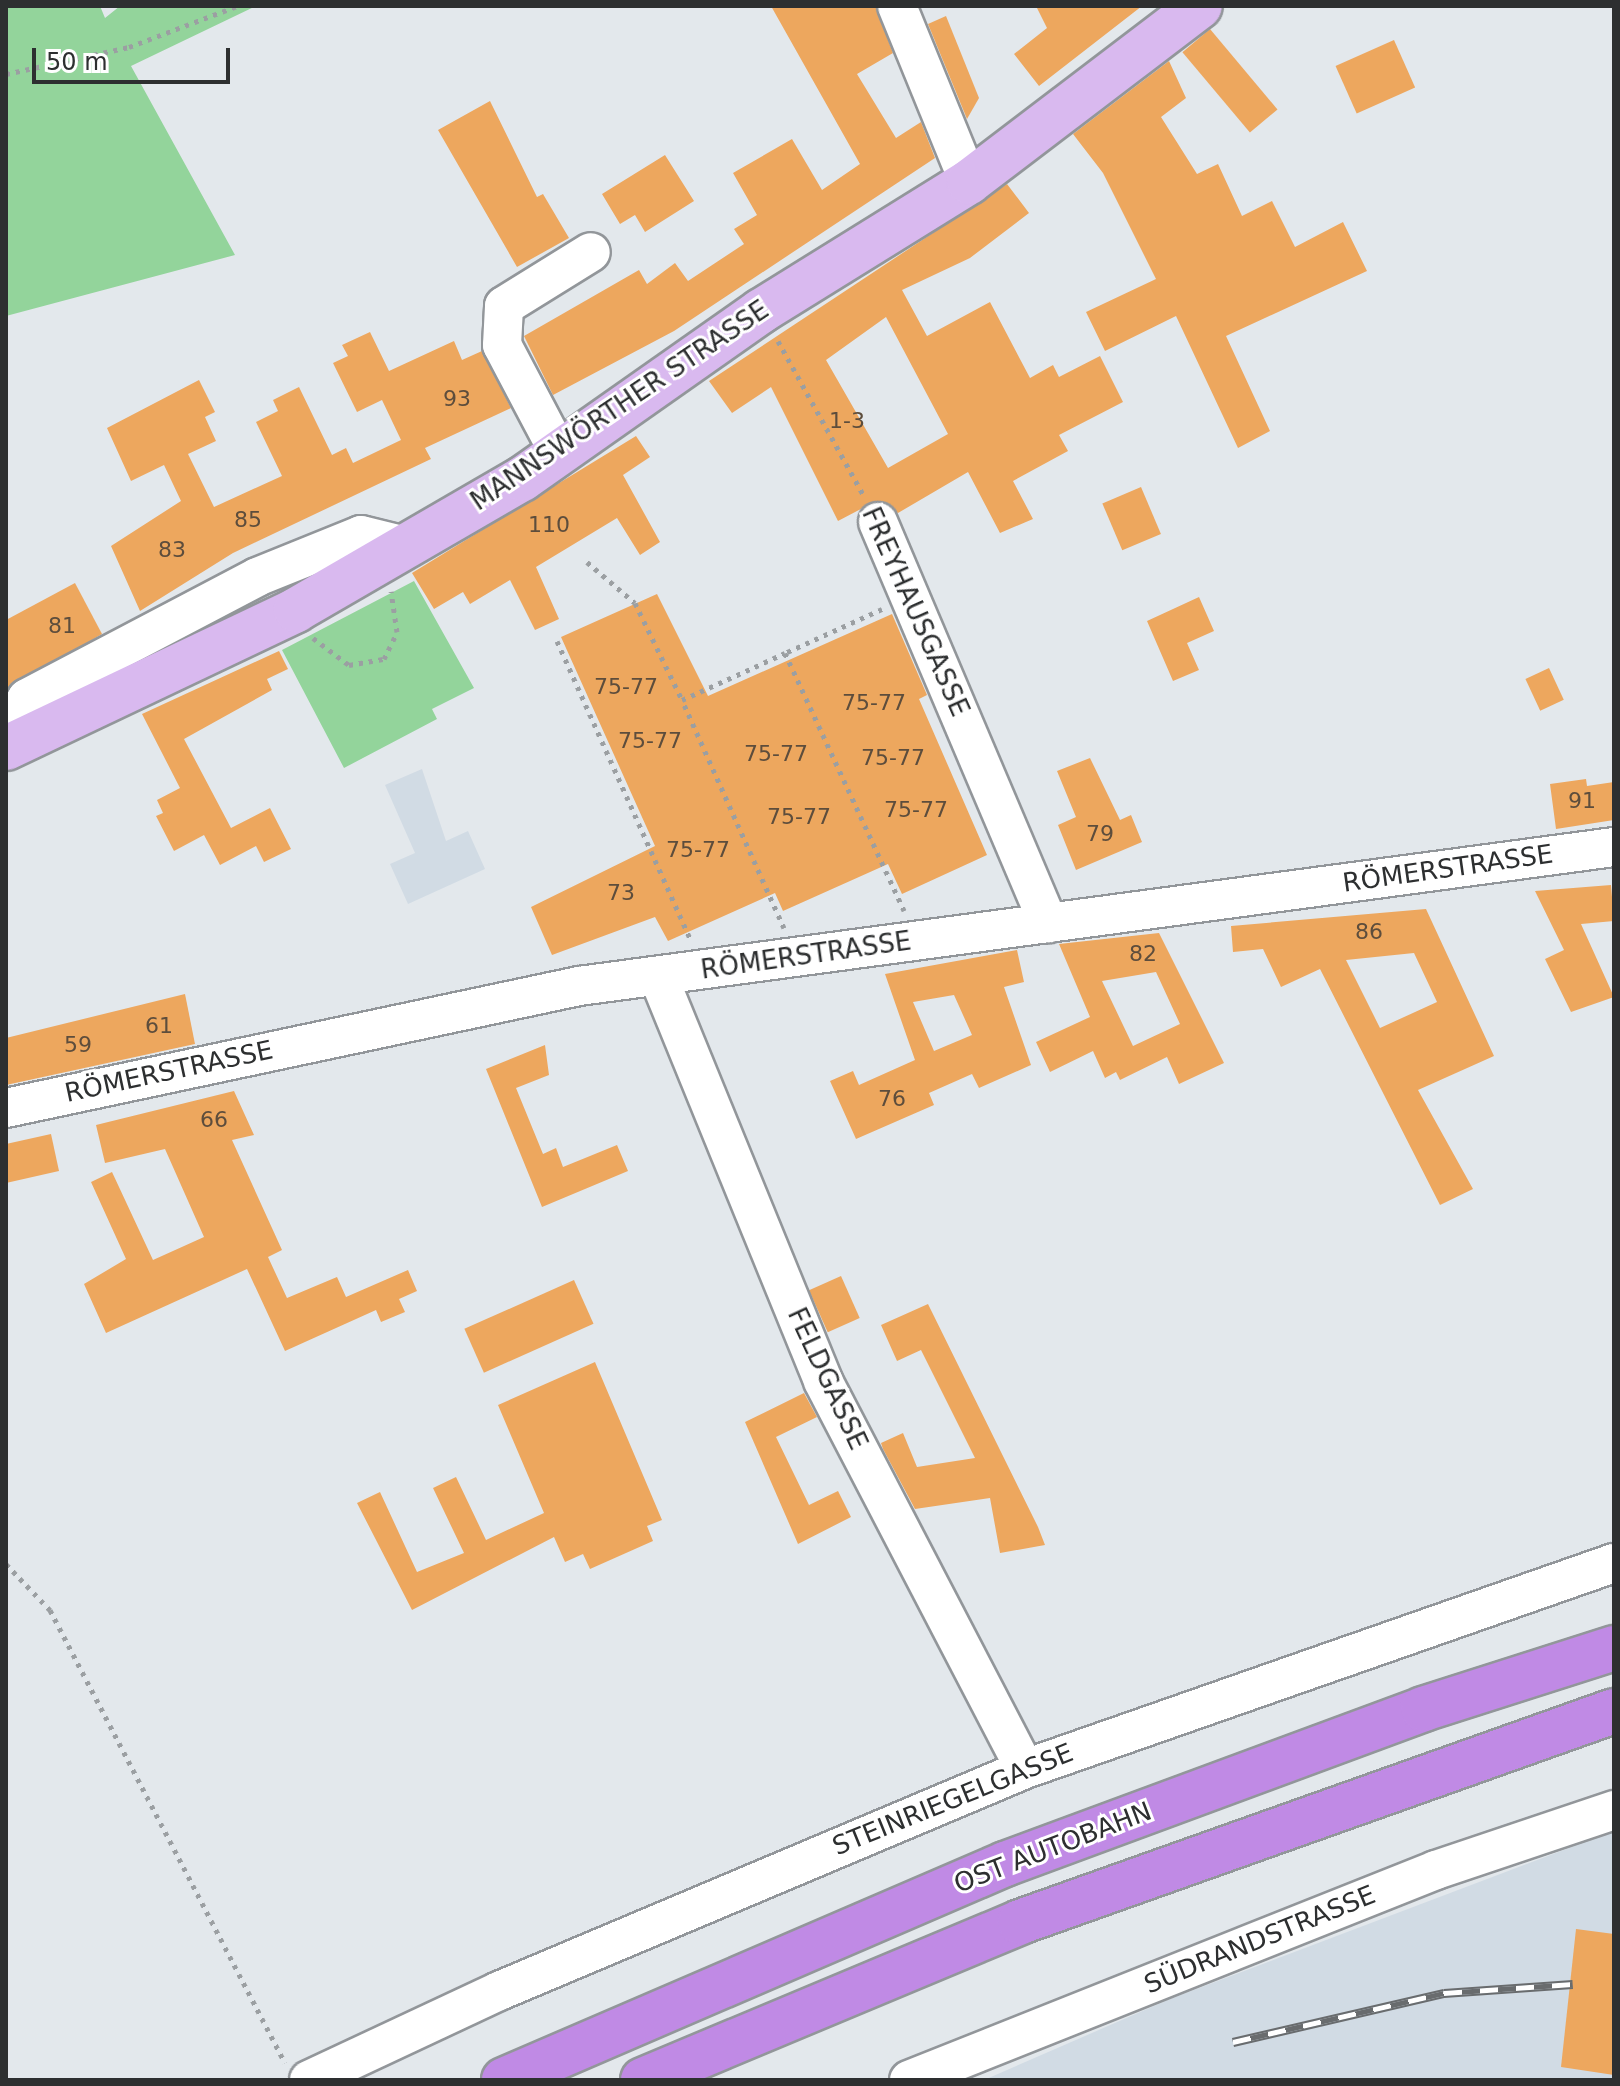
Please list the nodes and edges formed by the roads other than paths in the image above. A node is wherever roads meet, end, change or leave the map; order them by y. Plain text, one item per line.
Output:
1 (897, 6) edge
2 (1200, 6) edge
3 (969, 182) junction
4 (591, 252) dead end
5 (559, 453) junction
6 (878, 522) road end
7 (392, 554) junction
8 (153, 631) junction
9 (172, 671) junction
10 (20, 742) edge
11 (1614, 847) edge
12 (1048, 923) junction
13 (658, 976) junction
14 (6, 1108) edge
15 (1614, 1563) edge
16 (1614, 1648) edge
17 (1614, 1711) edge
18 (1025, 1769) junction
19 (1614, 1810) edge
20 (301, 2076) edge
21 (504, 2080) edge
22 (643, 2080) edge
23 (909, 2080) edge

1 - 3 street
2 - 3 main road, MANNSWÖRTHER STRASSE
3 - 5 main road, MANNSWÖRTHER STRASSE
4 - 5 street
5 - 7 main road, MANNSWÖRTHER STRASSE
6 - 12 street, FREYHAUSGASSE
7 - 8 street
7 - 9 main road, MANNSWÖRTHER STRASSE
8 - 9 street
8 - 10 street
9 - 10 main road, MANNSWÖRTHER STRASSE
11 - 12 street, RÖMERSTRASSE
12 - 13 street, RÖMERSTRASSE
13 - 14 street, RÖMERSTRASSE
13 - 18 street, FELDGASSE
15 - 18 street, STEINRIEGELGASSE
16 - 21 highway, OST AUTOBAHN
17 - 22 highway
18 - 20 street, STEINRIEGELGASSE
19 - 23 street, SÜDRANDSTRASSE

